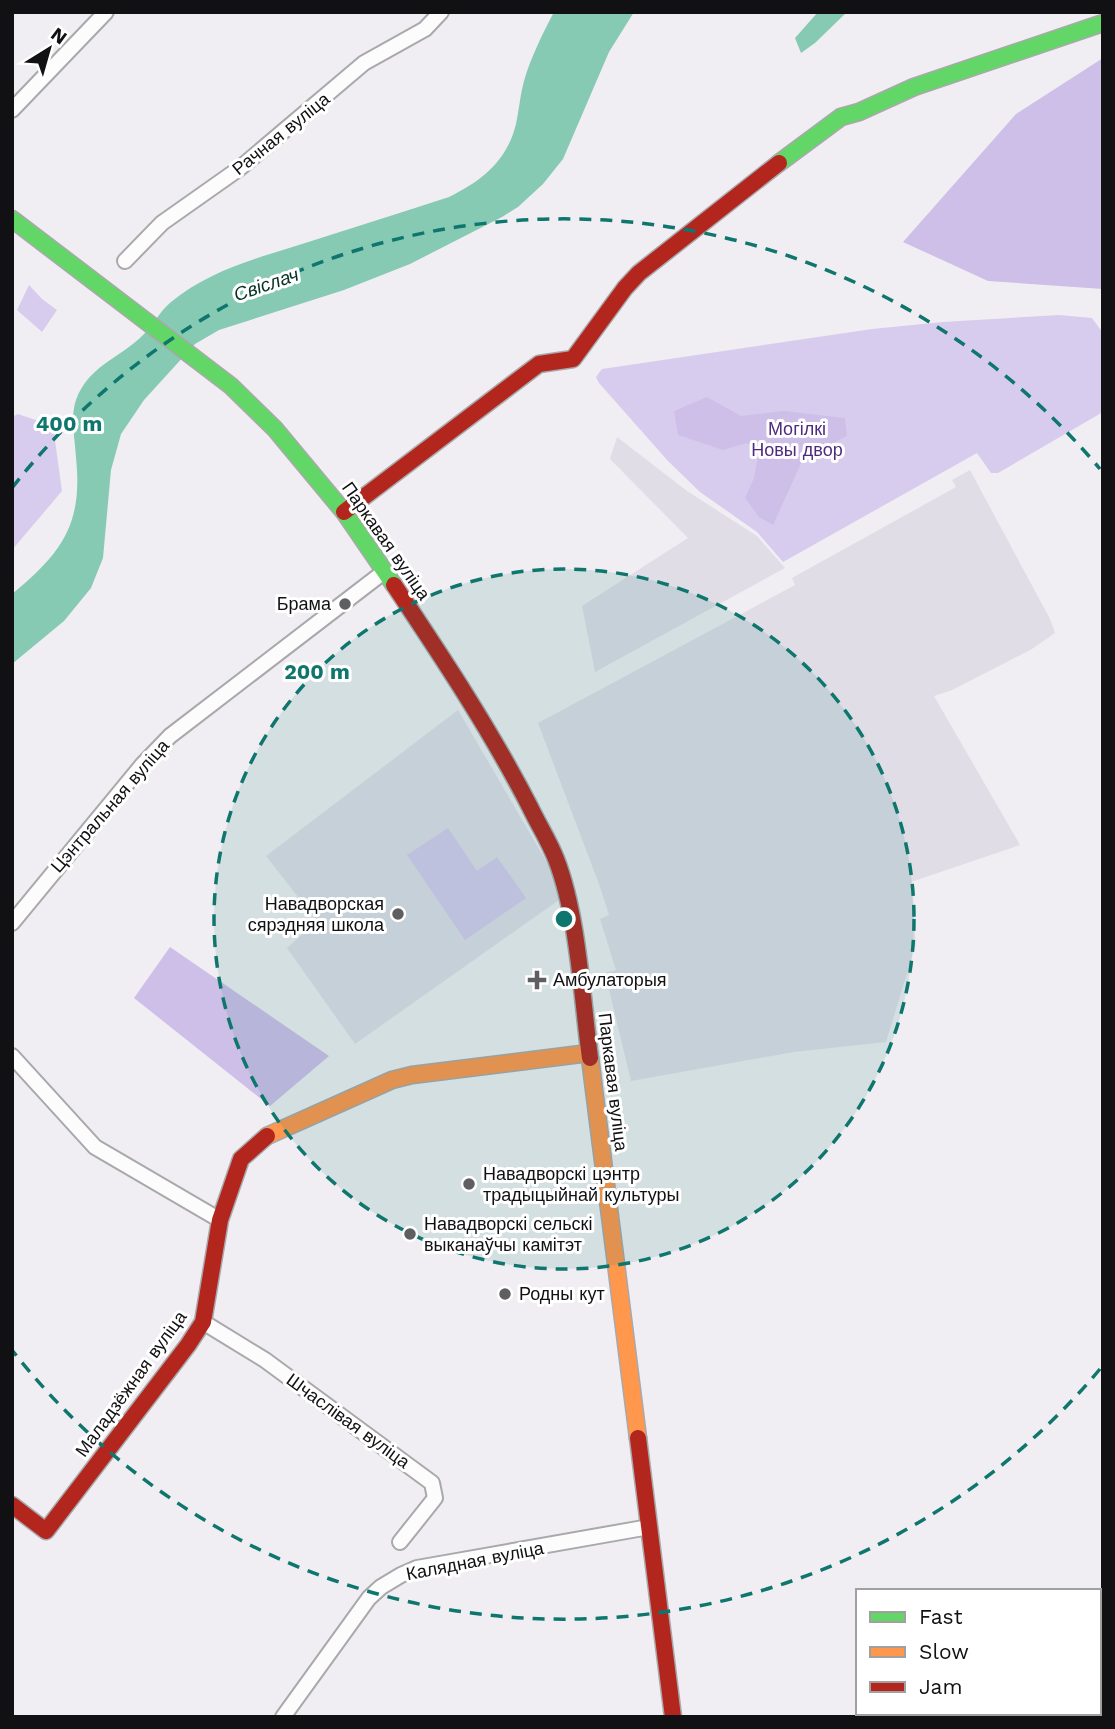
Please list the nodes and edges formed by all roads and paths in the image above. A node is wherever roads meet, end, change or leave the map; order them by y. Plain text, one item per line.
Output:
1 (106, 12) edge
2 (441, 12) edge
3 (1103, 23) edge
4 (12, 110) edge
5 (12, 219) edge
6 (125, 261) dead end
7 (344, 512) junction
8 (385, 571) junction
9 (12, 923) edge
10 (589, 1053) junction
11 (12, 1056) edge
12 (220, 1220) junction
13 (203, 1322) junction
14 (12, 1506) edge
15 (649, 1527) junction
16 (400, 1542) dead end
17 (283, 1717) edge
18 (673, 1717) edge

1 - 4 street
2 - 6 street, Рачная вуліца
3 - 7 street
5 - 7 street, Паркавая вуліца
7 - 8 street, Паркавая вуліца
8 - 9 street, Цэнтральная вуліца
8 - 10 street, Паркавая вуліца
10 - 12 street, Маладзёжная вуліца
10 - 15 street, Паркавая вуліца
11 - 12 street
12 - 13 street, Маладзёжная вуліца
13 - 14 street, Маладзёжная вуліца
13 - 16 street, Шчаслівая вуліца
15 - 17 street, Калядная вуліца
15 - 18 street, Паркавая вуліца

